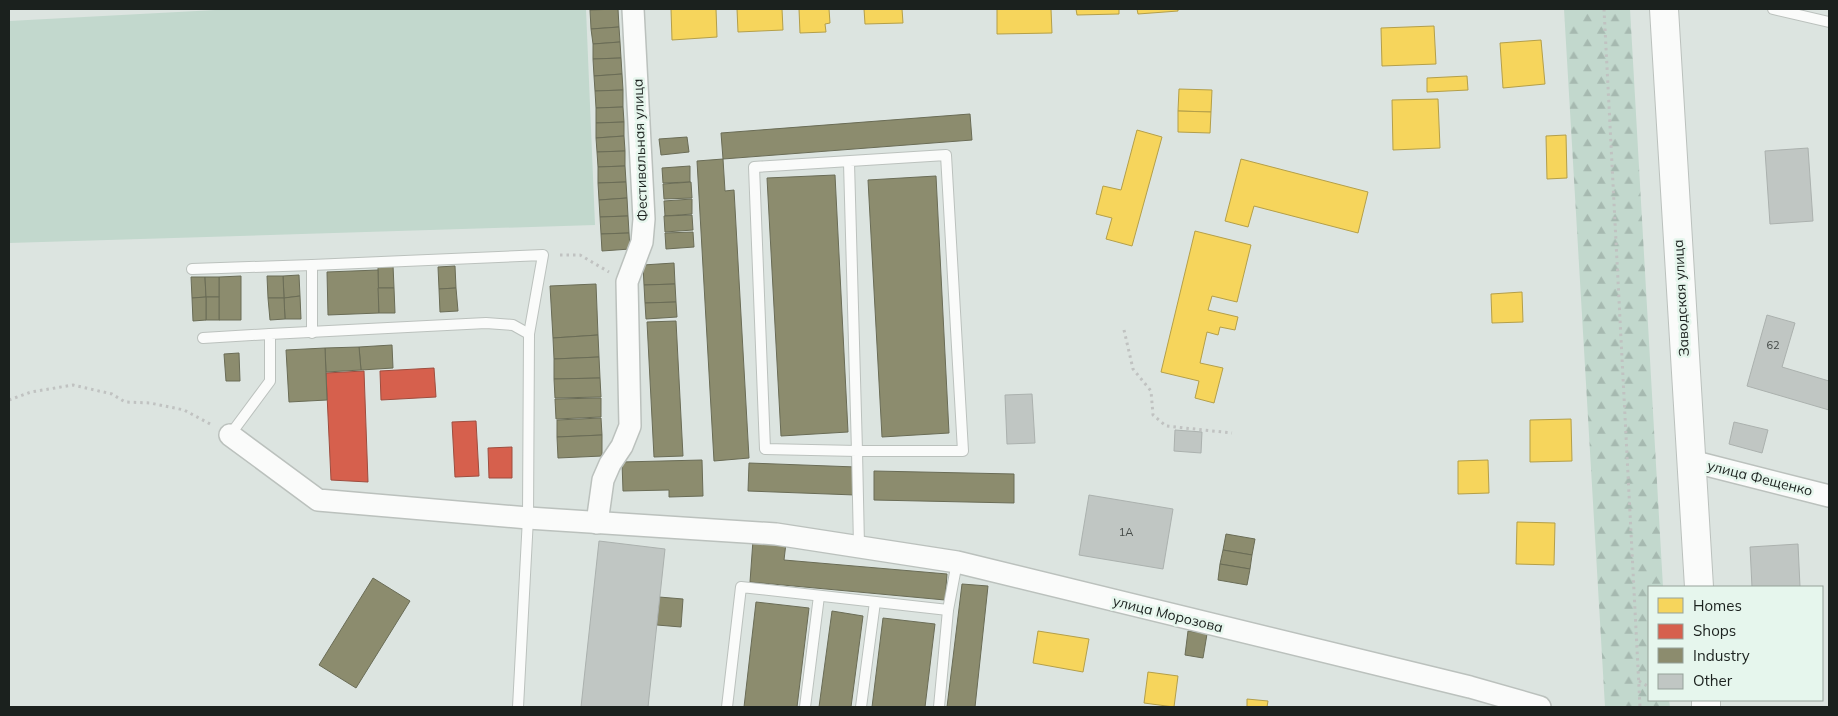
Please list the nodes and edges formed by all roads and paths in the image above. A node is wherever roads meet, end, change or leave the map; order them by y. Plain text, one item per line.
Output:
1 (633, 9) edge
2 (1604, 9) edge
3 (1664, 9) edge
4 (1773, 9) edge
5 (1829, 22) edge
6 (850, 163) junction
7 (543, 254) junction
8 (312, 265) junction
9 (192, 269) dead end
10 (627, 282) junction
11 (1124, 330) dead end
12 (312, 333) junction
13 (270, 334) junction
14 (529, 334) junction
15 (203, 338) dead end
16 (9, 400) edge
17 (1232, 432) dead end
18 (230, 435) junction
19 (857, 451) junction
20 (1691, 460) junction
21 (1829, 496) edge
22 (528, 518) junction
23 (597, 523) junction
24 (859, 546) junction
25 (957, 562) junction
26 (1699, 586) edge
27 (819, 596) junction
28 (875, 602) junction
29 (948, 610) junction
30 (1639, 681) junction
31 (1648, 686) edge
32 (518, 707) edge
33 (728, 707) edge
34 (805, 707) edge
35 (861, 707) edge
36 (939, 707) edge
37 (1540, 707) edge
38 (1640, 707) edge

1 - 10 street, Фестивальная улица
2 - 30 path
3 - 20 street, Заводская улица
4 - 5 lane
6 - 19 lane
6 - 19 lane
6 - 19 lane
7 - 8 lane
7 - 10 path
7 - 14 lane
8 - 9 lane
8 - 12 lane
10 - 23 street, Фестивальная улица
11 - 17 path
12 - 13 lane
12 - 14 lane
13 - 15 lane
13 - 18 lane
14 - 22 lane
16 - 18 path
18 - 22 street, улица Морозова
19 - 24 lane
20 - 21 street, улица Фещенко
20 - 26 street, Заводская улица
22 - 23 street, улица Морозова
22 - 32 lane
23 - 24 street, улица Морозова
24 - 25 street, улица Морозова
25 - 29 lane
25 - 37 street, улица Морозова
27 - 28 lane
27 - 33 lane
27 - 34 lane
28 - 29 lane
28 - 35 lane
29 - 36 lane
30 - 31 path
30 - 38 path

